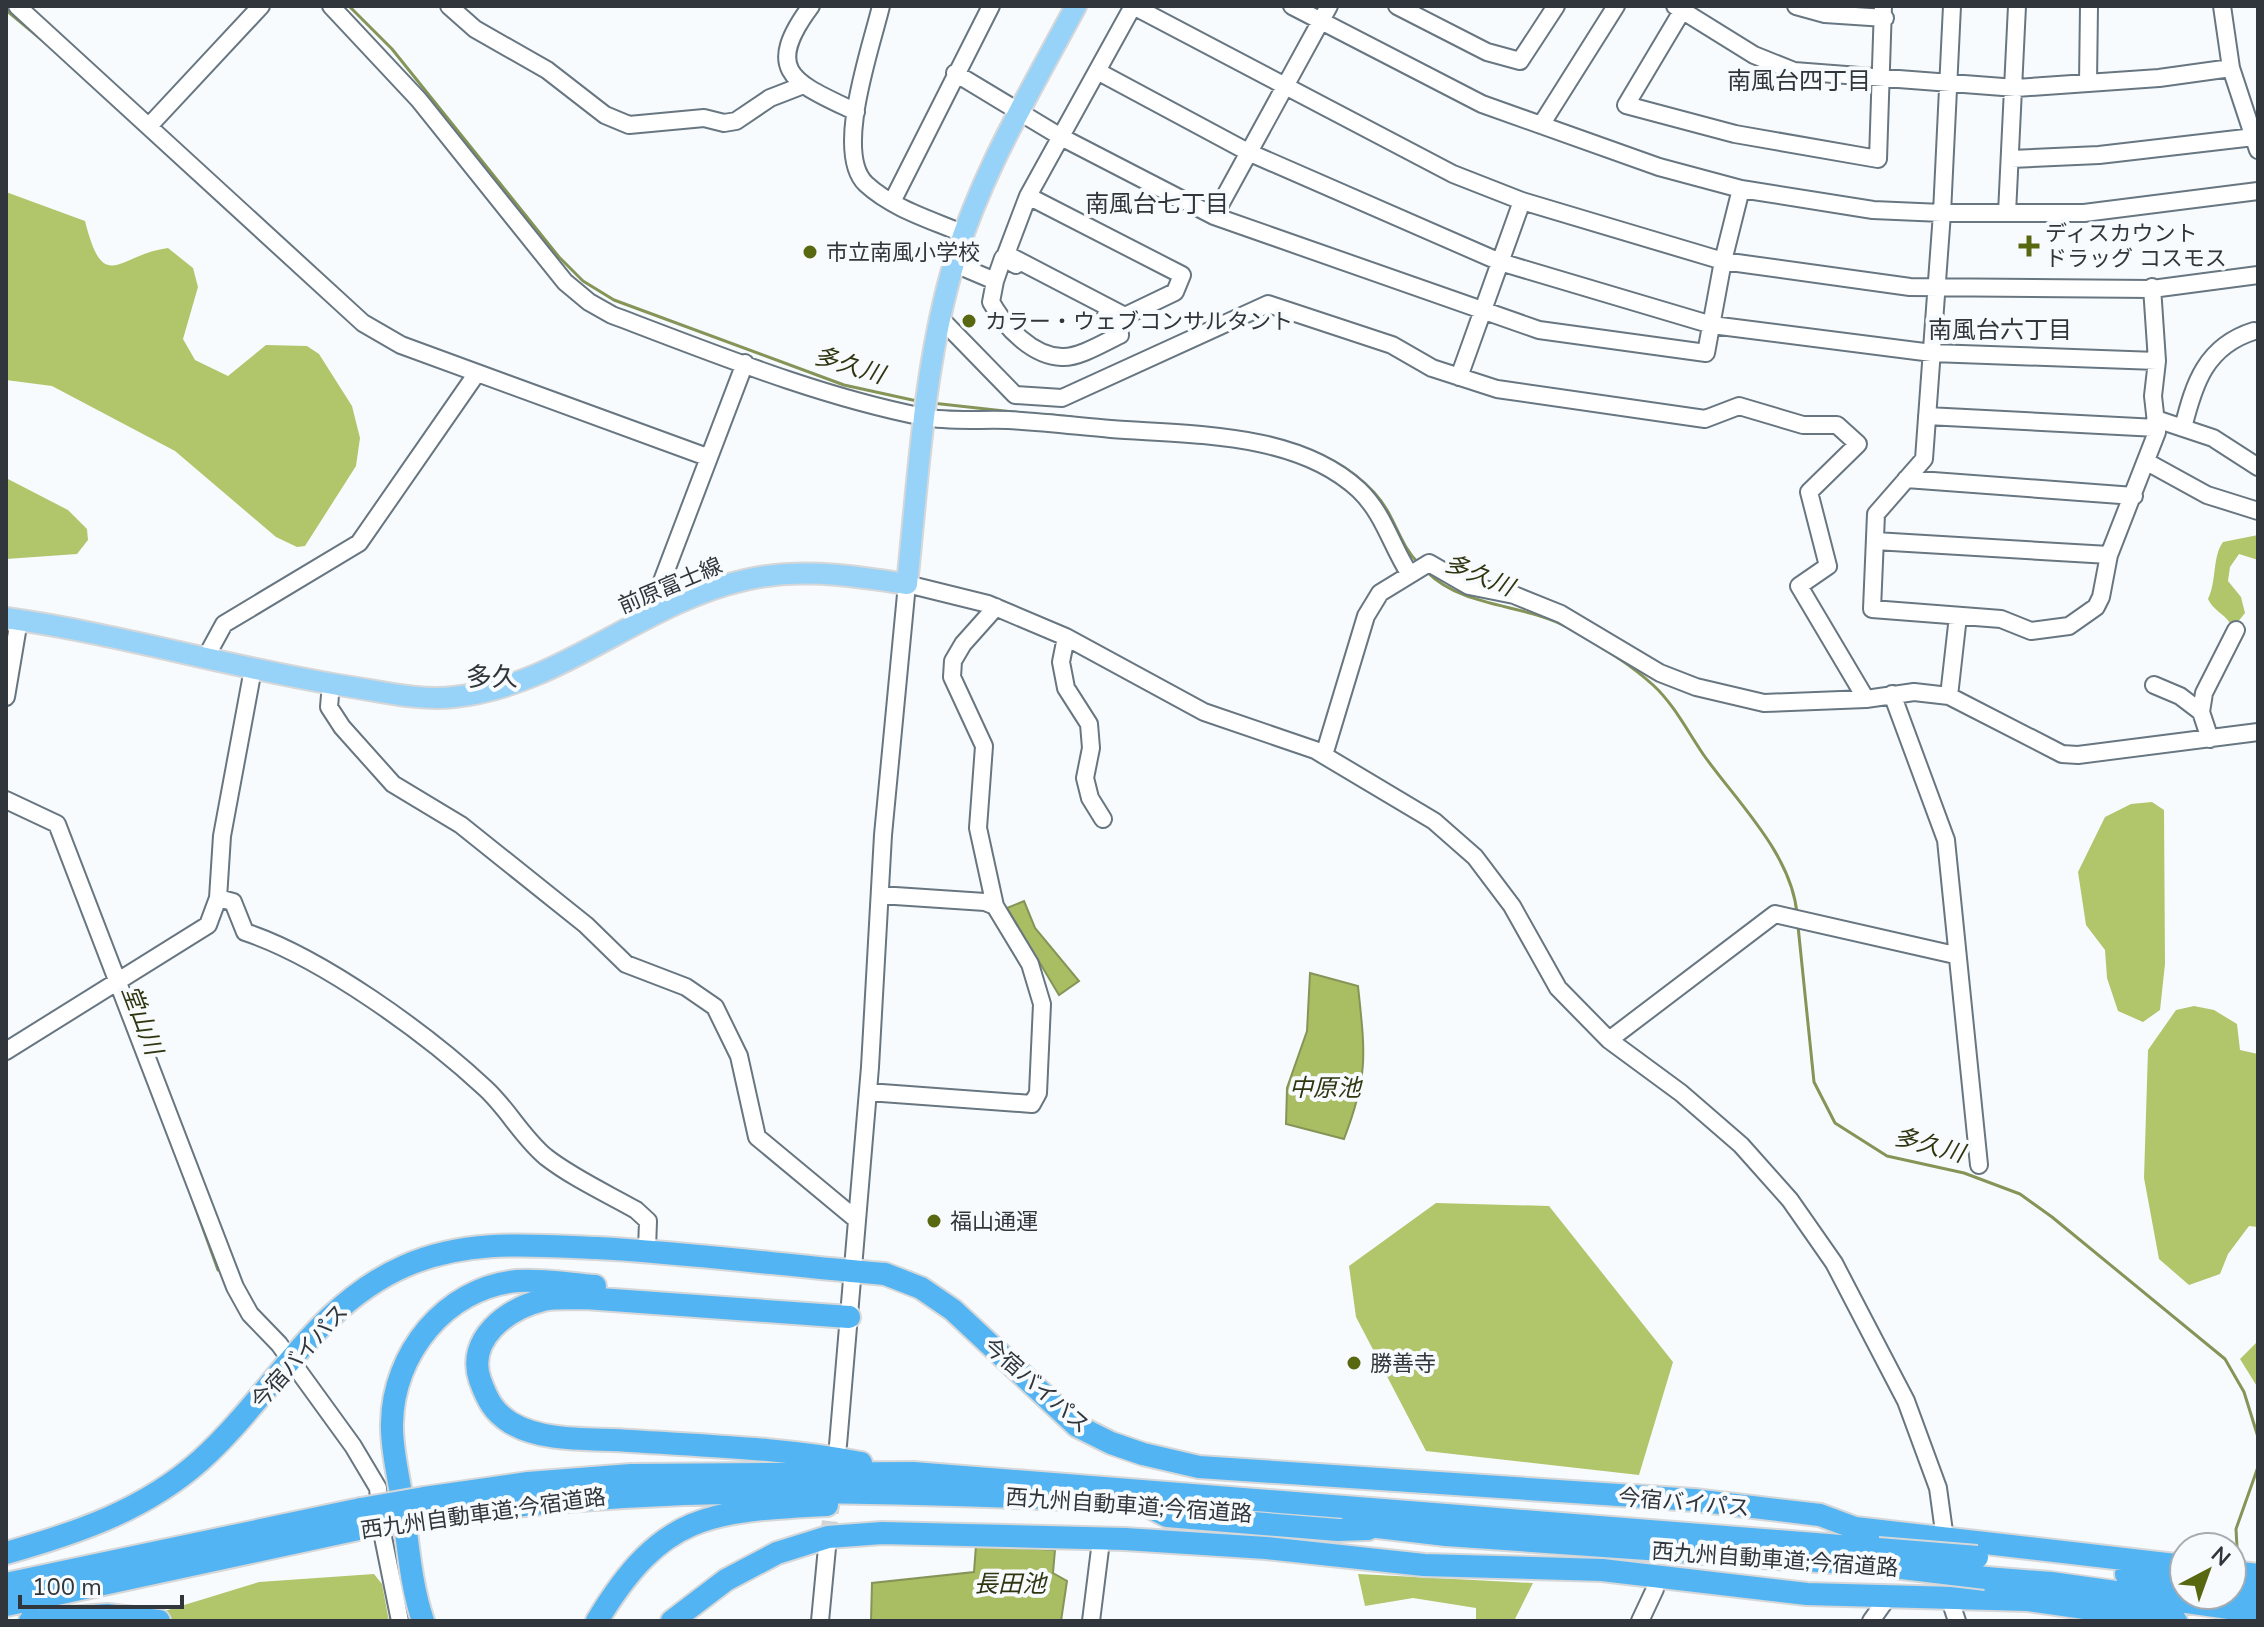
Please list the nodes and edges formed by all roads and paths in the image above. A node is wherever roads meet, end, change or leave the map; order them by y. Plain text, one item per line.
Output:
1 (17, 6) edge
2 (261, 6) edge
3 (331, 6) edge
4 (449, 6) edge
5 (811, 6) edge
6 (881, 6) edge
7 (991, 6) edge
8 (1076, 6) edge
9 (1292, 6) edge
10 (1397, 6) edge
11 (1616, 6) edge
12 (1796, 6) edge
13 (1952, 6) edge
14 (2017, 6) edge
15 (2089, 6) edge
16 (2222, 6) edge
17 (1681, 7) edge
18 (1550, 8) edge
19 (1884, 12) edge
20 (1325, 14) edge
21 (2231, 68) junction
22 (1097, 71) junction
23 (955, 73) junction
24 (1883, 79) junction
25 (1947, 83) junction
26 (2088, 83) junction
27 (801, 86) junction
28 (1283, 87) junction
29 (2016, 88) junction
30 (1020, 111) junction
31 (856, 112) junction
32 (150, 125) junction
33 (1541, 125) junction
34 (1061, 137) junction
35 (2256, 144) edge
36 (1248, 152) junction
37 (2011, 159) junction
38 (1741, 189) junction
39 (2258, 191) edge
40 (1028, 196) junction
41 (1522, 201) junction
42 (892, 202) junction
43 (1942, 213) junction
44 (2007, 213) junction
45 (1214, 216) junction
46 (964, 234) junction
47 (1723, 261) junction
48 (1500, 262) junction
49 (955, 264) junction
50 (2258, 275) edge
51 (995, 281) junction
52 (1937, 288) junction
53 (2152, 288) junction
54 (1481, 312) junction
55 (940, 318) junction
56 (1712, 325) junction
57 (2254, 331) dead end
58 (1932, 353) junction
59 (2157, 361) junction
60 (745, 363) junction
61 (477, 373) junction
62 (1459, 377) junction
63 (1041, 398) junction
64 (1927, 416) junction
65 (925, 417) junction
66 (1017, 417) junction
67 (2156, 423) junction
68 (2183, 428) junction
69 (707, 457) junction
70 (2147, 462) junction
71 (2258, 467) edge
72 (1906, 479) junction
73 (2134, 496) junction
74 (2258, 511) edge
75 (1875, 541) junction
76 (2109, 555) junction
77 (1418, 568) junction
78 (907, 584) junction
79 (996, 607) junction
80 (661, 611) junction
81 (1958, 616) junction
82 (13, 619) edge
83 (2236, 630) dead end
84 (1066, 637) junction
85 (206, 657) junction
86 (253, 669) junction
87 (331, 683) junction
88 (2154, 685) dead end
89 (1892, 694) junction
90 (1949, 696) junction
91 (6, 697) edge
92 (1866, 699) junction
93 (2201, 712) junction
94 (2258, 732) edge
95 (2210, 739) junction
96 (1324, 755) junction
97 (6, 800) edge
98 (1103, 819) dead end
99 (880, 895) junction
100 (218, 898) junction
101 (995, 906) junction
102 (1955, 955) junction
103 (113, 985) junction
104 (1609, 1040) junction
105 (6, 1051) edge
106 (868, 1092) junction
107 (1979, 1165) dead end
108 (857, 1220) junction
109 (647, 1249) junction
110 (851, 1271) junction
111 (849, 1317) junction
112 (290, 1360) junction
113 (838, 1445) dead end
114 (913, 1473) junction
115 (1155, 1500) junction
116 (1108, 1501) junction
117 (426, 1507) junction
118 (362, 1518) junction
119 (828, 1537) junction
120 (1945, 1539) junction
121 (1101, 1541) junction
122 (6, 1553) edge
123 (1877, 1557) junction
124 (2168, 1564) edge
125 (2050, 1574) junction
126 (1656, 1575) junction
127 (2168, 1581) edge
128 (6, 1584) edge
129 (1888, 1597) junction
130 (6, 1605) edge
131 (1953, 1610) edge
132 (2258, 1612) edge
133 (30, 1621) edge
134 (159, 1621) edge
135 (400, 1621) edge
136 (423, 1621) edge
137 (597, 1621) edge
138 (672, 1621) edge
139 (820, 1621) edge
140 (1091, 1621) edge
141 (1640, 1621) edge
142 (1871, 1621) edge
143 (2176, 1621) edge

1 - 32 street
2 - 32 street
3 - 60 street
4 - 27 street
5 - 27 street
6 - 31 street
7 - 23 street
8 - 30 main road
9 - 20 street
10 - 18 street
11 - 33 street
12 - 19 street
13 - 25 street
14 - 29 street
15 - 26 street
16 - 21 street
17 - 24 street
17 - 24 street
19 - 24 street
20 - 28 street
20 - 33 street
21 - 26 street
21 - 35 street
22 - 28 street
22 - 34 street
22 - 36 street
23 - 30 street
23 - 42 street
24 - 25 street
25 - 29 street
25 - 43 street
26 - 29 street
27 - 31 street
28 - 36 street
28 - 41 street
29 - 37 street
30 - 34 street
30 - 46 main road
31 - 42 street
32 - 61 street
33 - 38 street
34 - 40 street
34 - 45 street
35 - 37 street
36 - 45 street
36 - 48 street
37 - 44 street
38 - 43 street
38 - 47 street
39 - 44 street
40 - 40 street
41 - 47 street
41 - 48 street
42 - 46 street
43 - 44 street
43 - 52 street
45 - 54 street
46 - 49 main road
47 - 52 street
47 - 56 street
48 - 54 street
48 - 56 street
49 - 51 street
49 - 55 main road
50 - 53 street
51 - 51 street
52 - 53 street
52 - 58 street
53 - 59 street
54 - 56 street
54 - 62 street
55 - 63 street
55 - 65 main road
56 - 58 street
57 - 68 street
58 - 59 street
58 - 64 street
59 - 67 street
60 - 65 street
60 - 69 street
61 - 69 street
61 - 85 street
62 - 63 street
62 - 92 street
63 - 66 street
64 - 67 street
64 - 72 street
65 - 66 street
65 - 78 main road
66 - 77 street
67 - 68 street
67 - 70 street
68 - 71 street
69 - 80 street
70 - 73 street
70 - 74 street
72 - 73 street
72 - 75 street
73 - 76 street
75 - 76 street
75 - 81 street
76 - 81 street
77 - 92 street
77 - 96 street
78 - 79 street
78 - 80 main road, 前原富士線
78 - 99 street
79 - 84 street
79 - 101 street
80 - 87 main road, 前原富士線
81 - 90 street
82 - 85 main road, 前原富士線
82 - 91 street
83 - 93 street
84 - 96 street
84 - 98 street
85 - 86 main road, 前原富士線
86 - 87 main road, 前原富士線
86 - 100 street
87 - 108 street
88 - 93 street
89 - 90 street
89 - 92 street
89 - 102 street
90 - 95 street
93 - 95 street
94 - 95 street
96 - 104 street
97 - 103 street
99 - 101 street
99 - 106 street
100 - 103 street
100 - 109 street
101 - 106 street
102 - 104 street
102 - 107 street
103 - 105 street
103 - 112 street
104 - 120 street
106 - 108 street
108 - 110 street
109 - 110 highway, 今宿バイパス
109 - 112 highway, 今宿バイパス
110 - 111 street
110 - 120 highway, 今宿バイパス
111 - 113 street
111 - 114 highway
111 - 136 highway
112 - 122 highway, 今宿バイパス
112 - 135 street
114 - 115 highway, 西九州自動車道;今宿道路
114 - 117 highway, 西九州自動車道;今宿道路
115 - 116 highway, 西九州自動車道;今宿道路
115 - 123 highway, 西九州自動車道;今宿道路
116 - 117 highway, 西九州自動車道;今宿道路
116 - 137 highway
117 - 118 highway, 西九州自動車道;今宿道路, bridge
118 - 128 highway, 西九州自動車道;今宿道路
118 - 130 highway, 西九州自動車道;今宿道路
119 - 121 highway
119 - 138 highway
119 - 139 street
120 - 124 highway, 今宿バイパス
121 - 126 highway
121 - 140 street
123 - 125 highway, 西九州自動車道;今宿道路, bridge
123 - 125 highway, 西九州自動車道;今宿道路, bridge
125 - 127 highway, 西九州自動車道;今宿道路
125 - 132 highway, 西九州自動車道;今宿道路
126 - 129 highway
126 - 141 street
129 - 131 highway
129 - 142 street
131 - 143 highway
133 - 134 highway

